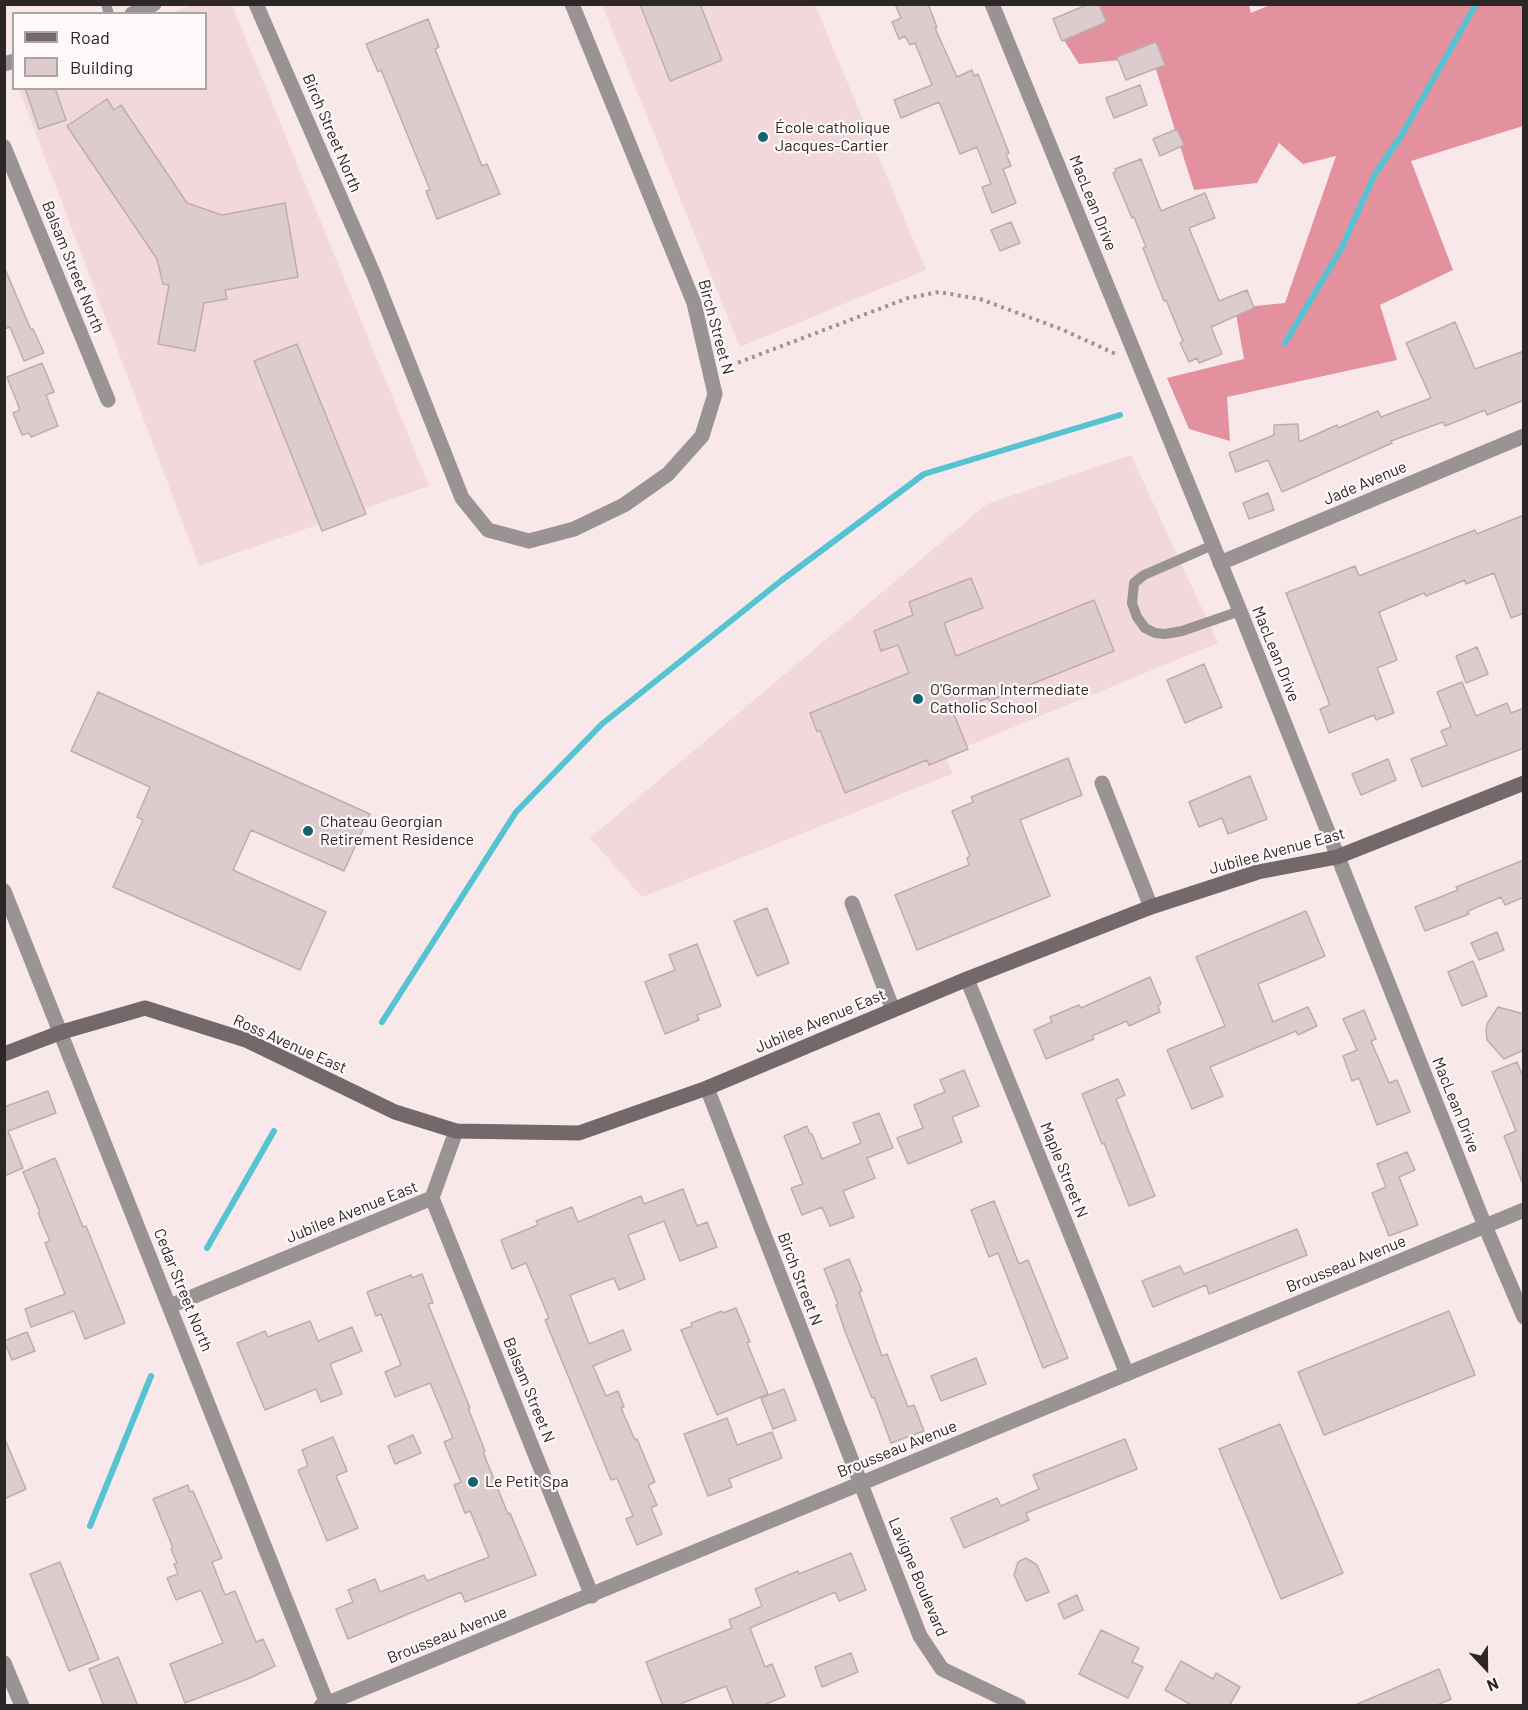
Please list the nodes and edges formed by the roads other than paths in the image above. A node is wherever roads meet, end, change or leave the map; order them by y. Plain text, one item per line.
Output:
1 (154, 4) edge
2 (256, 4) edge
3 (572, 4) edge
4 (992, 4) edge
5 (136, 12) edge
6 (4, 147) edge
7 (374, 275) joint
8 (108, 400) dead end
9 (1524, 436) edge
10 (1213, 545) junction
11 (1220, 563) junction
12 (1240, 611) junction
13 (1102, 783) dead end
14 (1524, 783) edge
15 (1337, 857) junction
16 (4, 891) edge
17 (852, 903) dead end
18 (1151, 907) junction
19 (967, 979) junction
20 (893, 1010) junction
21 (62, 1032) junction
22 (4, 1054) edge
23 (707, 1088) junction
24 (456, 1131) junction
25 (432, 1198) junction
26 (1524, 1210) edge
27 (1485, 1226) junction
28 (170, 1306) junction
29 (1524, 1317) edge
30 (1127, 1374) junction
31 (860, 1484) junction
32 (592, 1596) junction
33 (4, 1663) edge
34 (325, 1705) edge
35 (22, 1706) edge
36 (1019, 1706) edge

1 - 5 street
2 - 7 street, Birch Street North
3 - 7 street, Birch Street N
4 - 10 street, MacLean Drive
6 - 8 street, Balsam Street North
9 - 11 street, Jade Avenue
10 - 11 street, MacLean Drive
10 - 12 lane
11 - 12 street, MacLean Drive
12 - 15 street, MacLean Drive
13 - 18 street
14 - 15 main road, Jubilee Avenue East
15 - 18 main road, Jubilee Avenue East
15 - 27 street, MacLean Drive
16 - 21 street, Cedar Street North
17 - 20 street
18 - 19 main road, Jubilee Avenue East
19 - 20 main road, Jubilee Avenue East
19 - 30 street, Maple Street N
20 - 23 main road, Jubilee Avenue East
21 - 22 main road, Ross Avenue East
21 - 24 main road, Ross Avenue East
21 - 28 street, Cedar Street North
23 - 24 main road, Jubilee Avenue East
23 - 31 street, Birch Street N
24 - 25 street, Jubilee Avenue East
25 - 28 street, Jubilee Avenue East
25 - 32 street, Balsam Street N
26 - 27 street, Brousseau Avenue
27 - 29 street, MacLean Drive
27 - 30 street, Brousseau Avenue
28 - 34 street, Cedar Street North
30 - 31 street, Brousseau Avenue
31 - 32 street, Brousseau Avenue
31 - 36 street, Lavigne Boulevard
32 - 34 street, Brousseau Avenue
33 - 35 street

